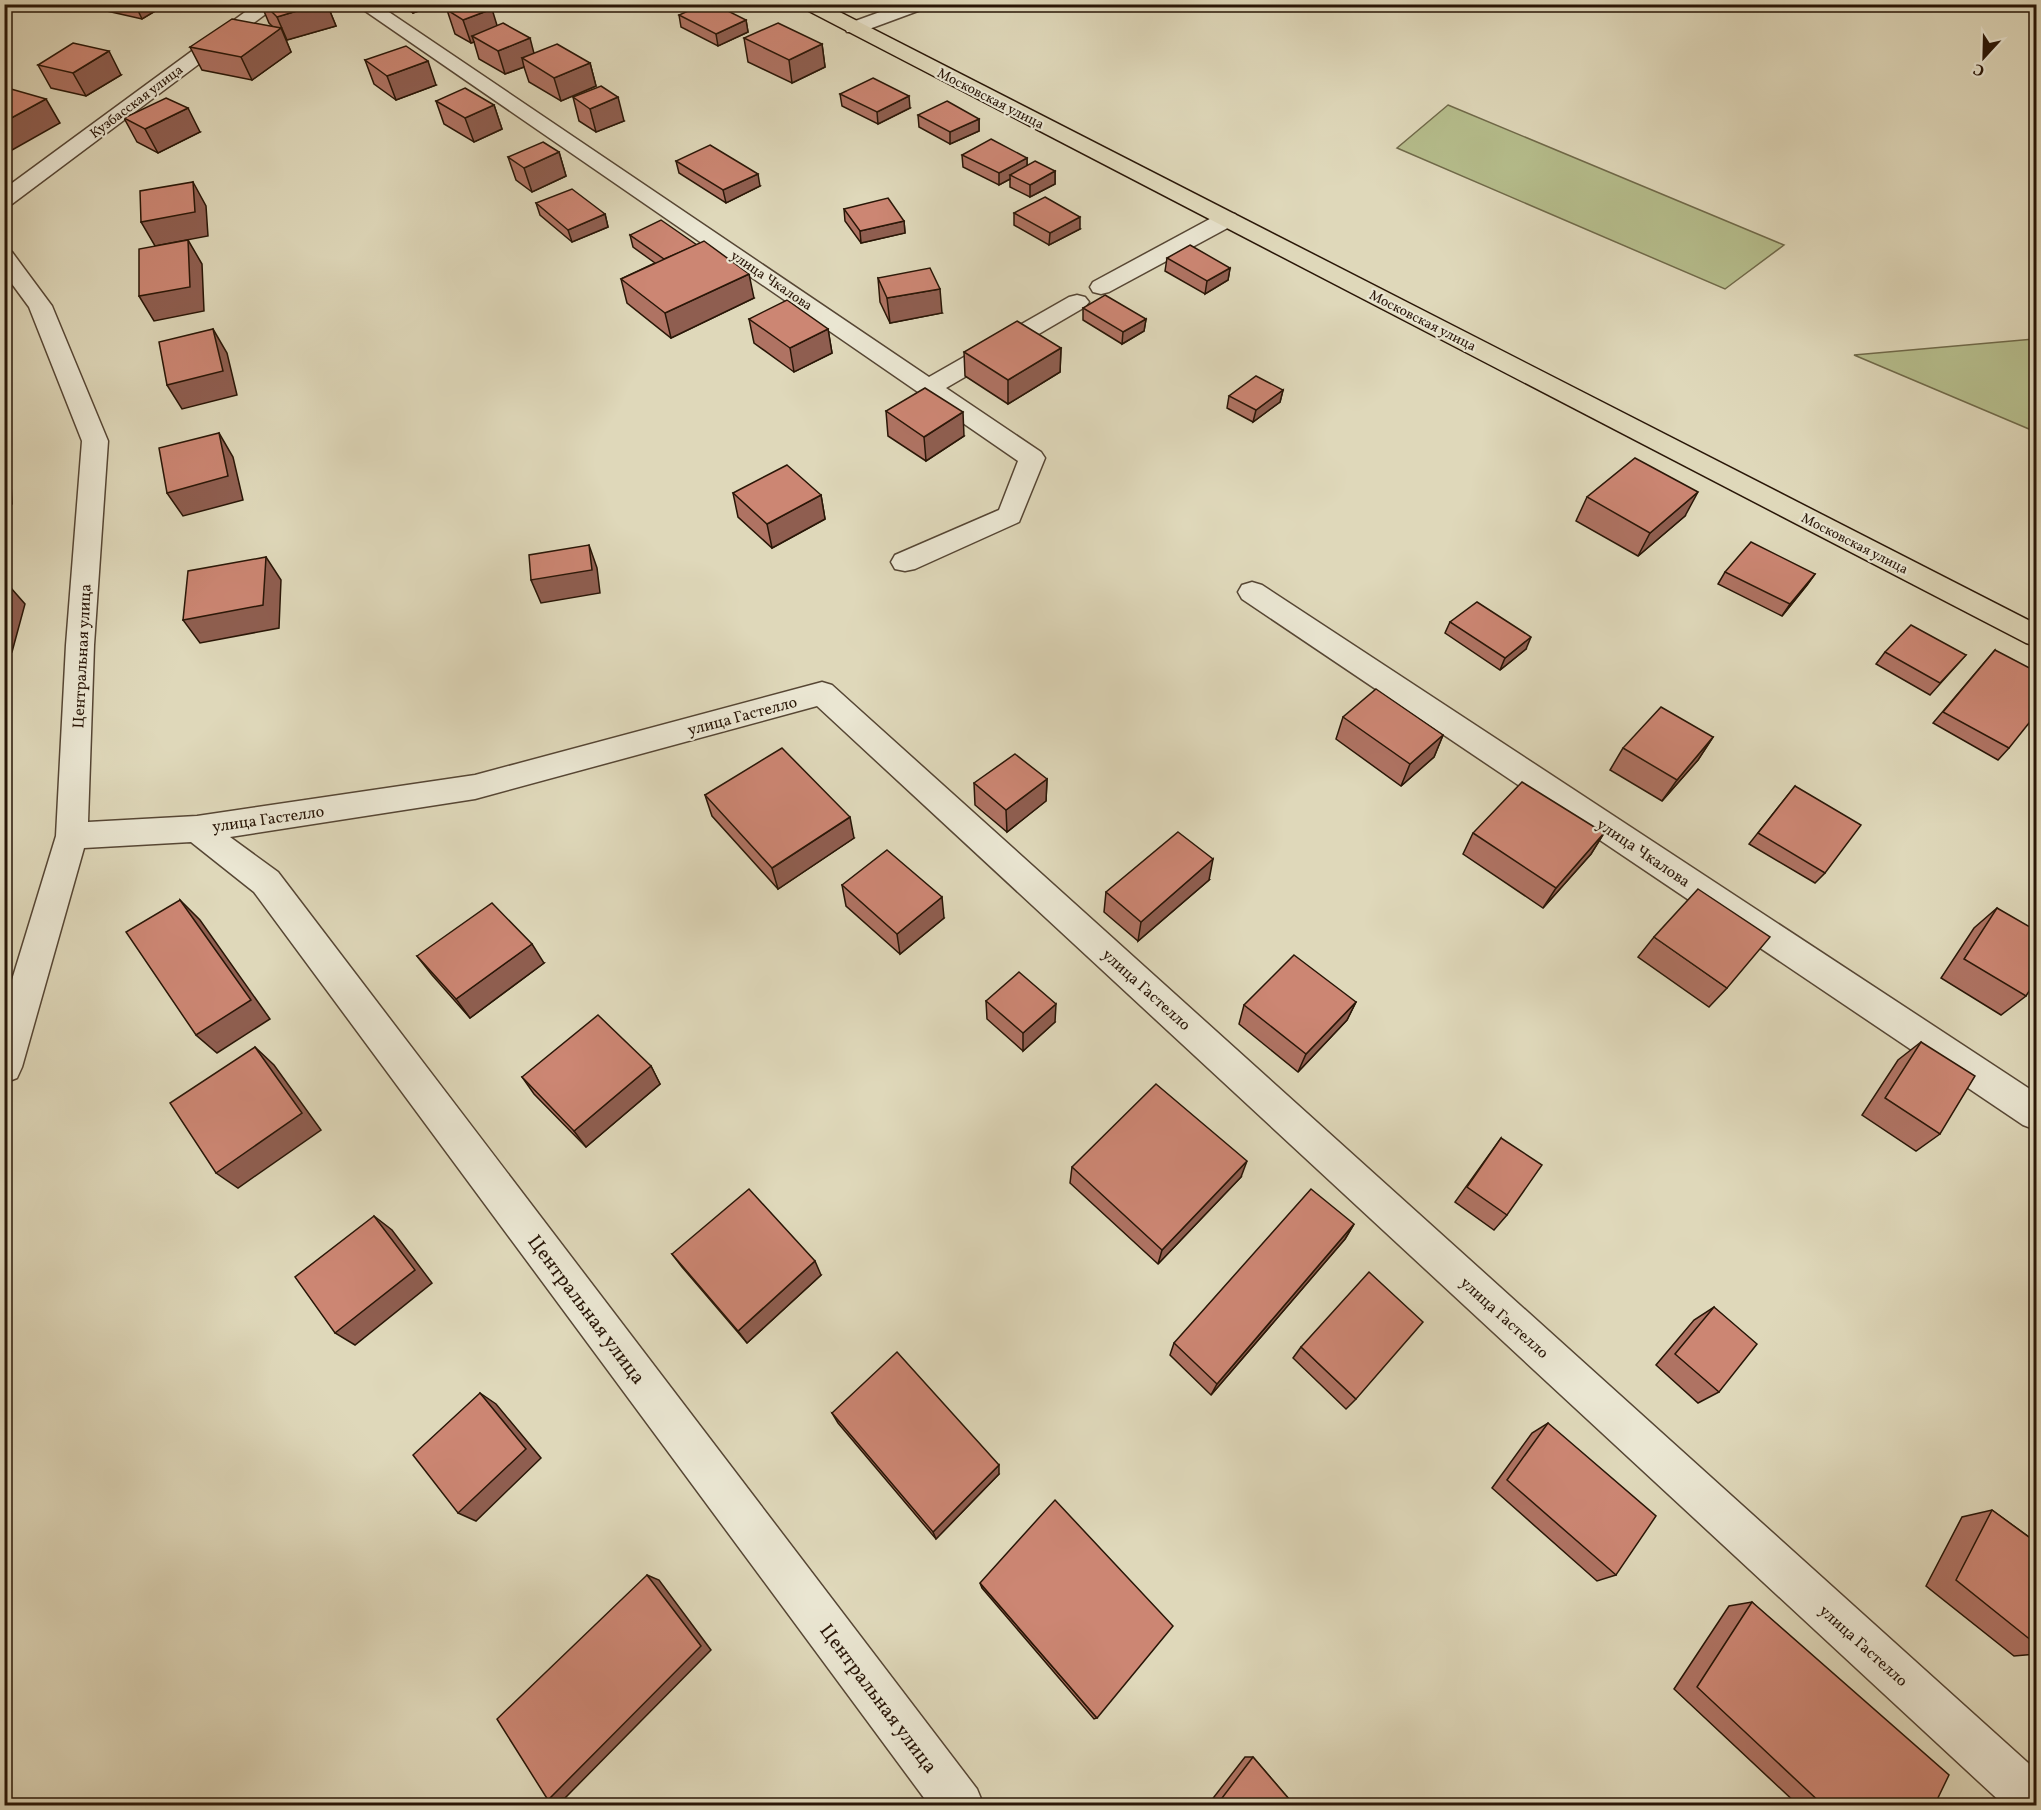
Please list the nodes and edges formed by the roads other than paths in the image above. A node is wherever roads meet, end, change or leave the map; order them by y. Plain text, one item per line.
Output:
1 (270, 4) edge
2 (364, 4) edge
3 (809, 4) edge
4 (920, 4) edge
5 (854, 28) junction
6 (4, 199) edge
7 (1227, 219) junction
8 (4, 257) edge
9 (1101, 287) dead end
10 (1077, 302) dead end
11 (930, 387) junction
12 (905, 562) dead end
13 (1252, 592) dead end
14 (2037, 636) edge
15 (197, 829) junction
16 (72, 836) junction
17 (4, 1067) edge
18 (2037, 1113) edge
19 (2037, 1802) edge
20 (960, 1806) edge

1 - 6 street, Кузбасская улица
2 - 11 street, улица Чкалова
3 - 5 main road, Московская улица
4 - 5 street
5 - 7 main road, Московская улица
7 - 9 street
7 - 14 main road, Московская улица
8 - 16 street, Центральная улица
10 - 11 street
11 - 12 street, улица Чкалова
13 - 18 street, улица Чкалова
15 - 16 street, улица Гастелло
15 - 19 street, улица Гастелло
15 - 20 street, Центральная улица
16 - 17 street, Центральная улица

